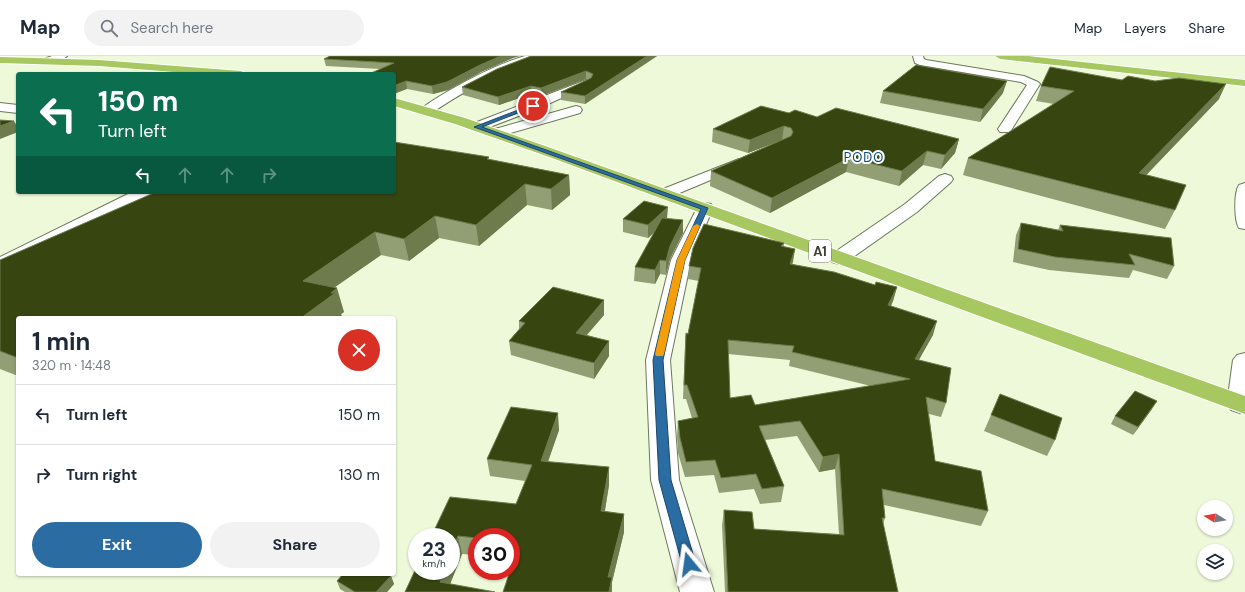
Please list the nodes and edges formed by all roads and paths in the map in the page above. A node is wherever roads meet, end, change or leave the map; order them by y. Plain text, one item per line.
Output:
1 (62, 56) edge
2 (536, 56) edge
3 (918, 56) edge
4 (1000, 56) edge
5 (0, 60) edge
6 (48, 61) junction
7 (217, 72) edge
8 (586, 83) edge
9 (1245, 83) edge
10 (396, 103) edge
11 (0, 107) edge
12 (16, 109) edge
13 (576, 110) dead end
14 (426, 111) junction
15 (477, 127) junction
16 (1005, 129) dead end
17 (495, 134) junction
18 (755, 156) edge
19 (945, 179) dead end
20 (1245, 188) edge
21 (141, 194) edge
22 (664, 194) junction
23 (705, 208) junction
24 (1245, 224) edge
25 (839, 258) junction
26 (0, 265) edge
27 (1245, 360) edge
28 (1242, 405) edge
29 (697, 592) edge

1 - 6 street
2 - 14 street
3 - 16 street
4 - 9 highway
5 - 6 highway
6 - 7 highway
8 - 15 street
10 - 14 highway, A1
11 - 12 street
13 - 17 street
14 - 15 highway, A1
15 - 17 highway, A1
17 - 22 highway, A1
18 - 22 street
19 - 25 street
20 - 24 street
21 - 26 street
22 - 23 highway, A1
23 - 25 highway, A1
23 - 29 street
25 - 28 highway, A1
27 - 28 street

